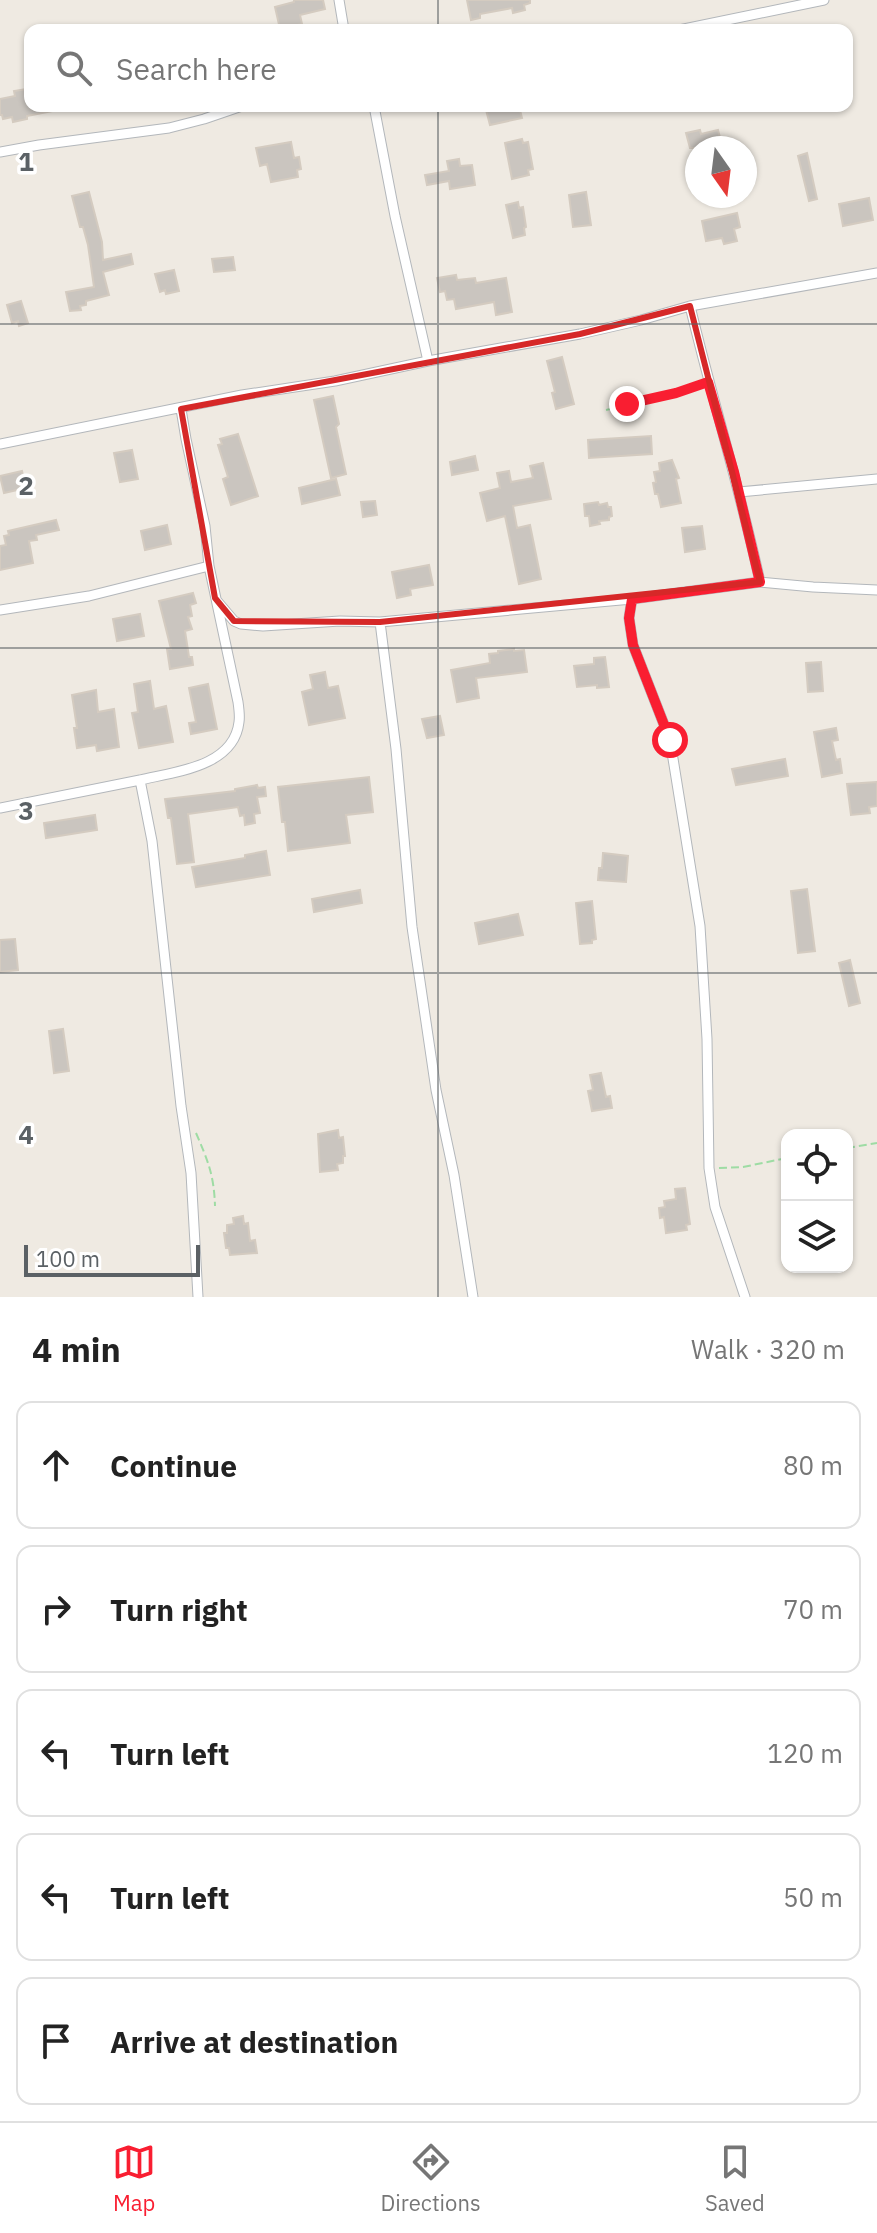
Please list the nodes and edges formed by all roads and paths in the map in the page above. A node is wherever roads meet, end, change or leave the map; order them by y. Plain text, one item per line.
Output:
1 (339, 0) edge
2 (824, 0) edge
3 (343, 24) edge
4 (711, 24) edge
5 (224, 112) edge
6 (375, 112) edge
7 (0, 152) edge
8 (877, 273) edge
9 (690, 306) junction
10 (428, 361) junction
11 (708, 382) junction
12 (181, 409) junction
13 (606, 410) dead end
14 (0, 444) edge
15 (877, 479) edge
16 (739, 492) junction
17 (209, 566) junction
18 (760, 582) junction
19 (877, 590) edge
20 (215, 598) junction
21 (632, 599) junction
22 (0, 610) edge
23 (380, 622) junction
24 (140, 780) junction
25 (0, 808) edge
26 (195, 1130) dead end
27 (877, 1143) edge
28 (853, 1147) edge
29 (781, 1159) edge
30 (709, 1168) junction
31 (215, 1206) dead end
32 (198, 1297) edge
33 (473, 1297) edge
34 (745, 1297) edge

1 - 3 street
2 - 4 street
5 - 7 street
6 - 10 street
8 - 9 street
9 - 10 street
9 - 11 street
10 - 12 street
11 - 13 path
11 - 16 street
12 - 14 street
12 - 17 street
15 - 16 street
16 - 18 street
17 - 20 street
17 - 22 street
18 - 19 street
18 - 21 street
20 - 23 street
20 - 24 street
21 - 23 street
21 - 30 street
23 - 33 street
24 - 25 street
24 - 32 street
26 - 31 path
27 - 28 path
29 - 30 path
30 - 34 street

